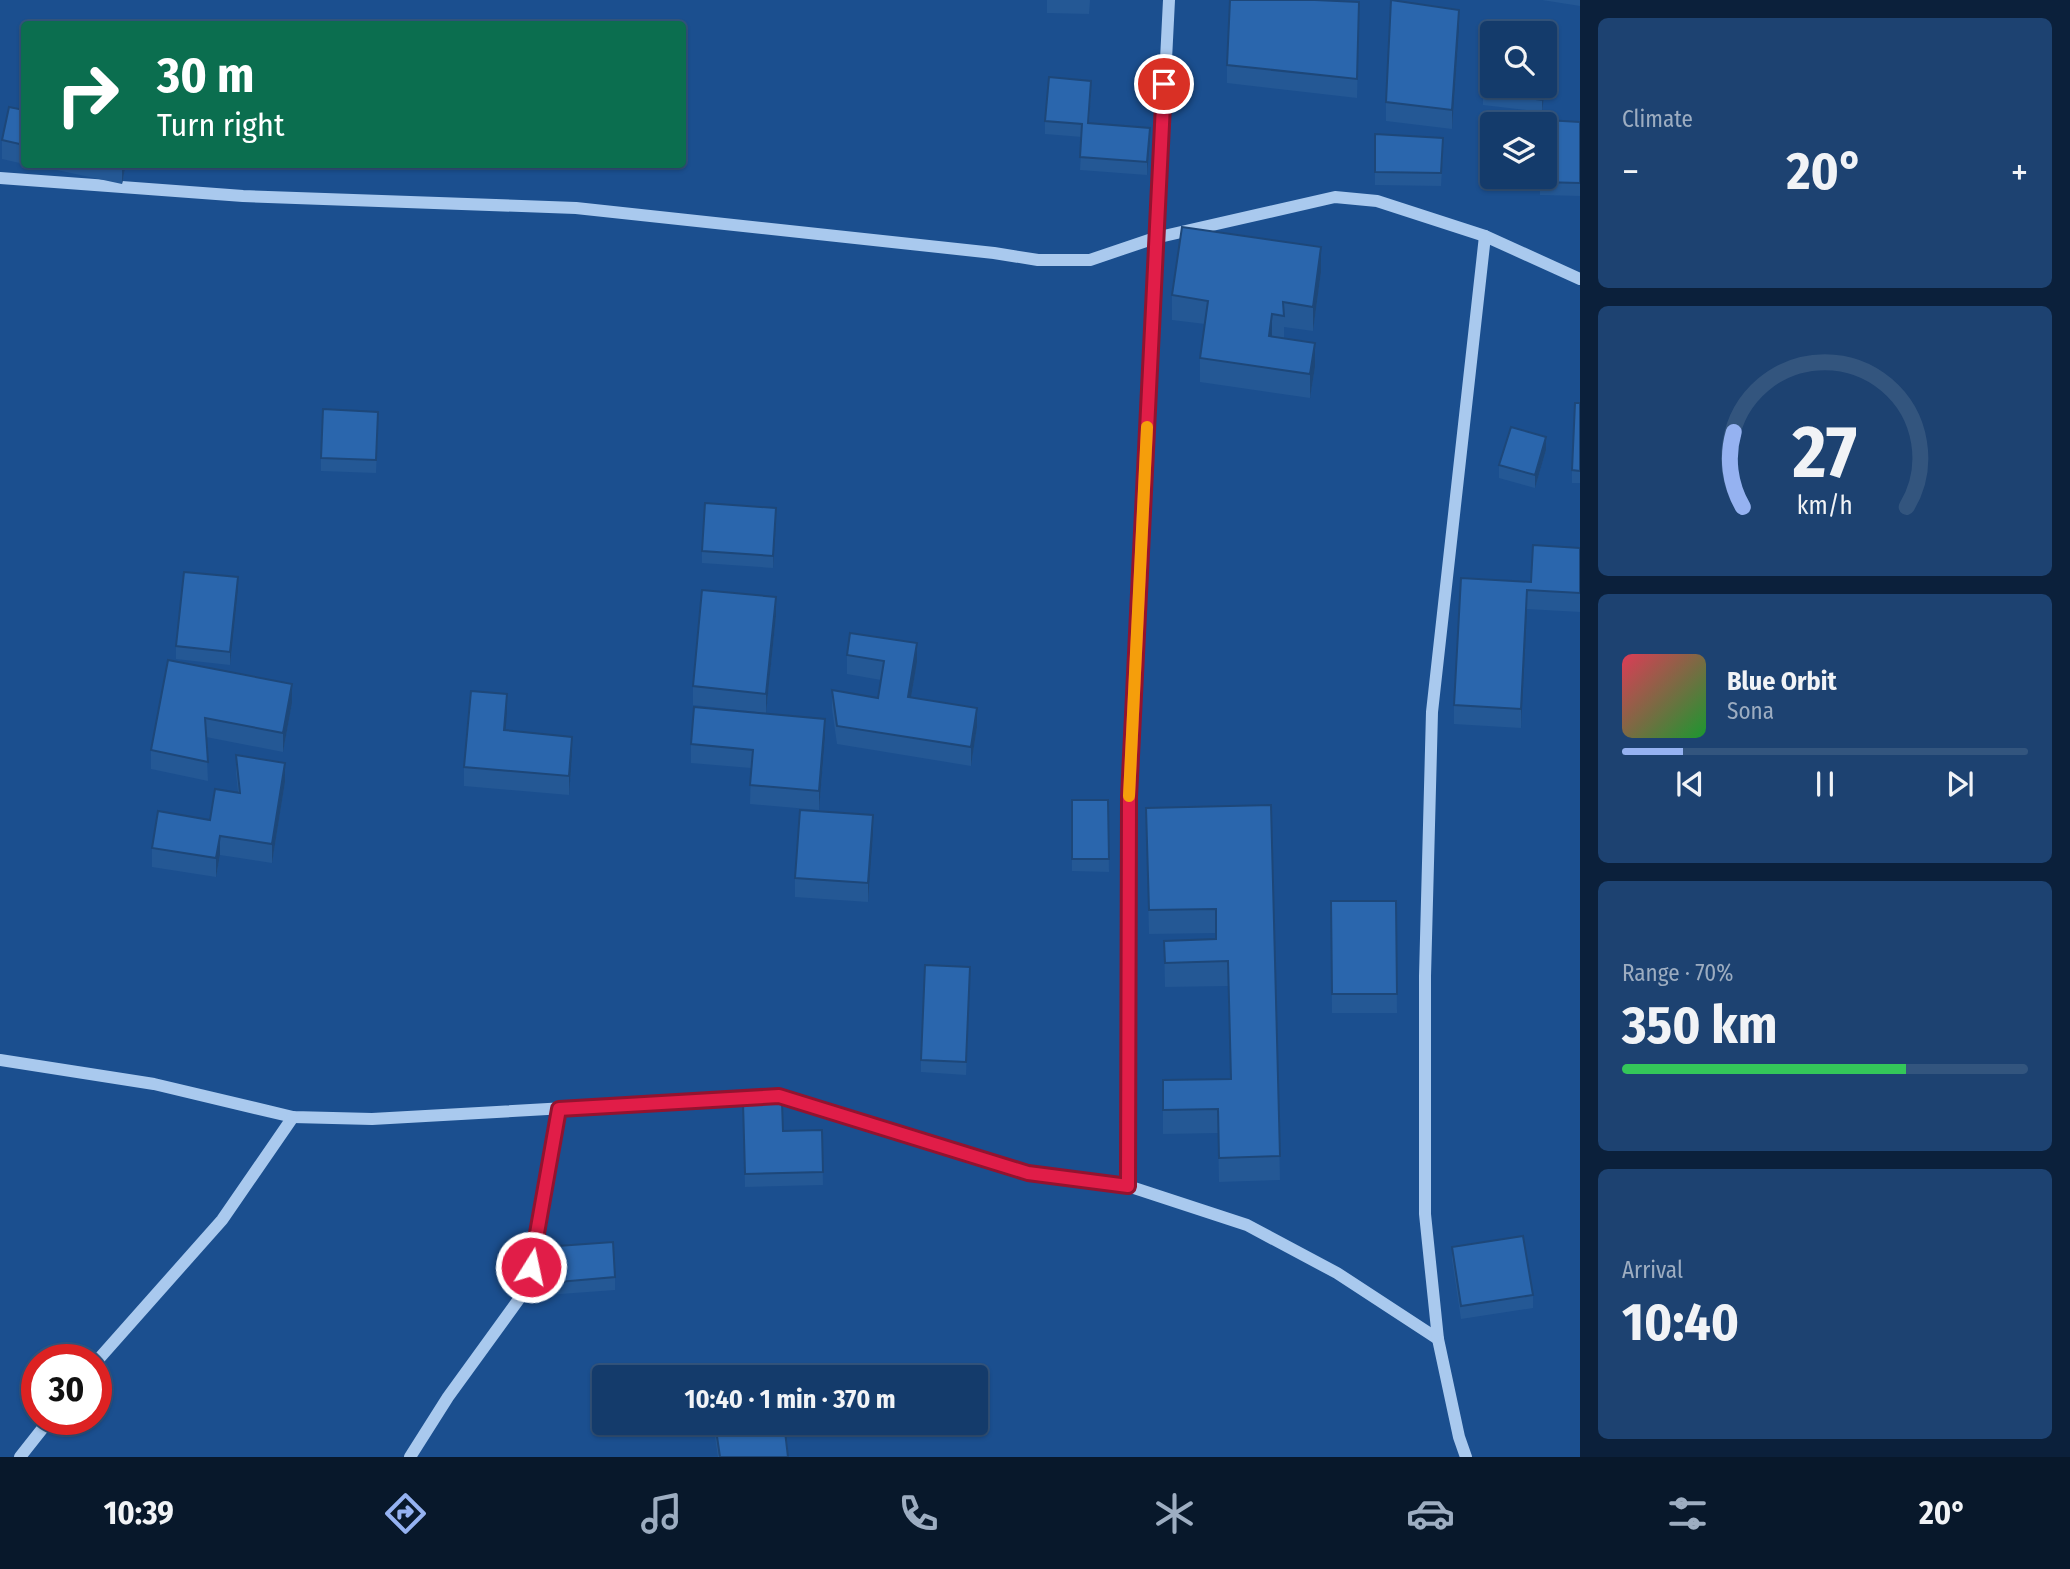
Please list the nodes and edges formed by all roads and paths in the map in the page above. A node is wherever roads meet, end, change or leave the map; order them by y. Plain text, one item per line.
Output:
1 (1169, 0) edge
2 (0, 178) edge
3 (1485, 236) junction
4 (1156, 238) junction
5 (1580, 279) edge
6 (0, 1060) edge
7 (559, 1109) junction
8 (293, 1117) junction
9 (1128, 1186) junction
10 (1438, 1339) junction
11 (112, 1344) edge
12 (37, 1435) edge
13 (20, 1457) edge
14 (410, 1457) edge
15 (1466, 1457) edge

1 - 4 street
2 - 4 street
3 - 4 street
3 - 5 street
3 - 10 street
4 - 9 street
6 - 8 street
7 - 8 street
7 - 9 street
7 - 14 street
8 - 11 street
9 - 10 street
10 - 15 street
12 - 13 street

